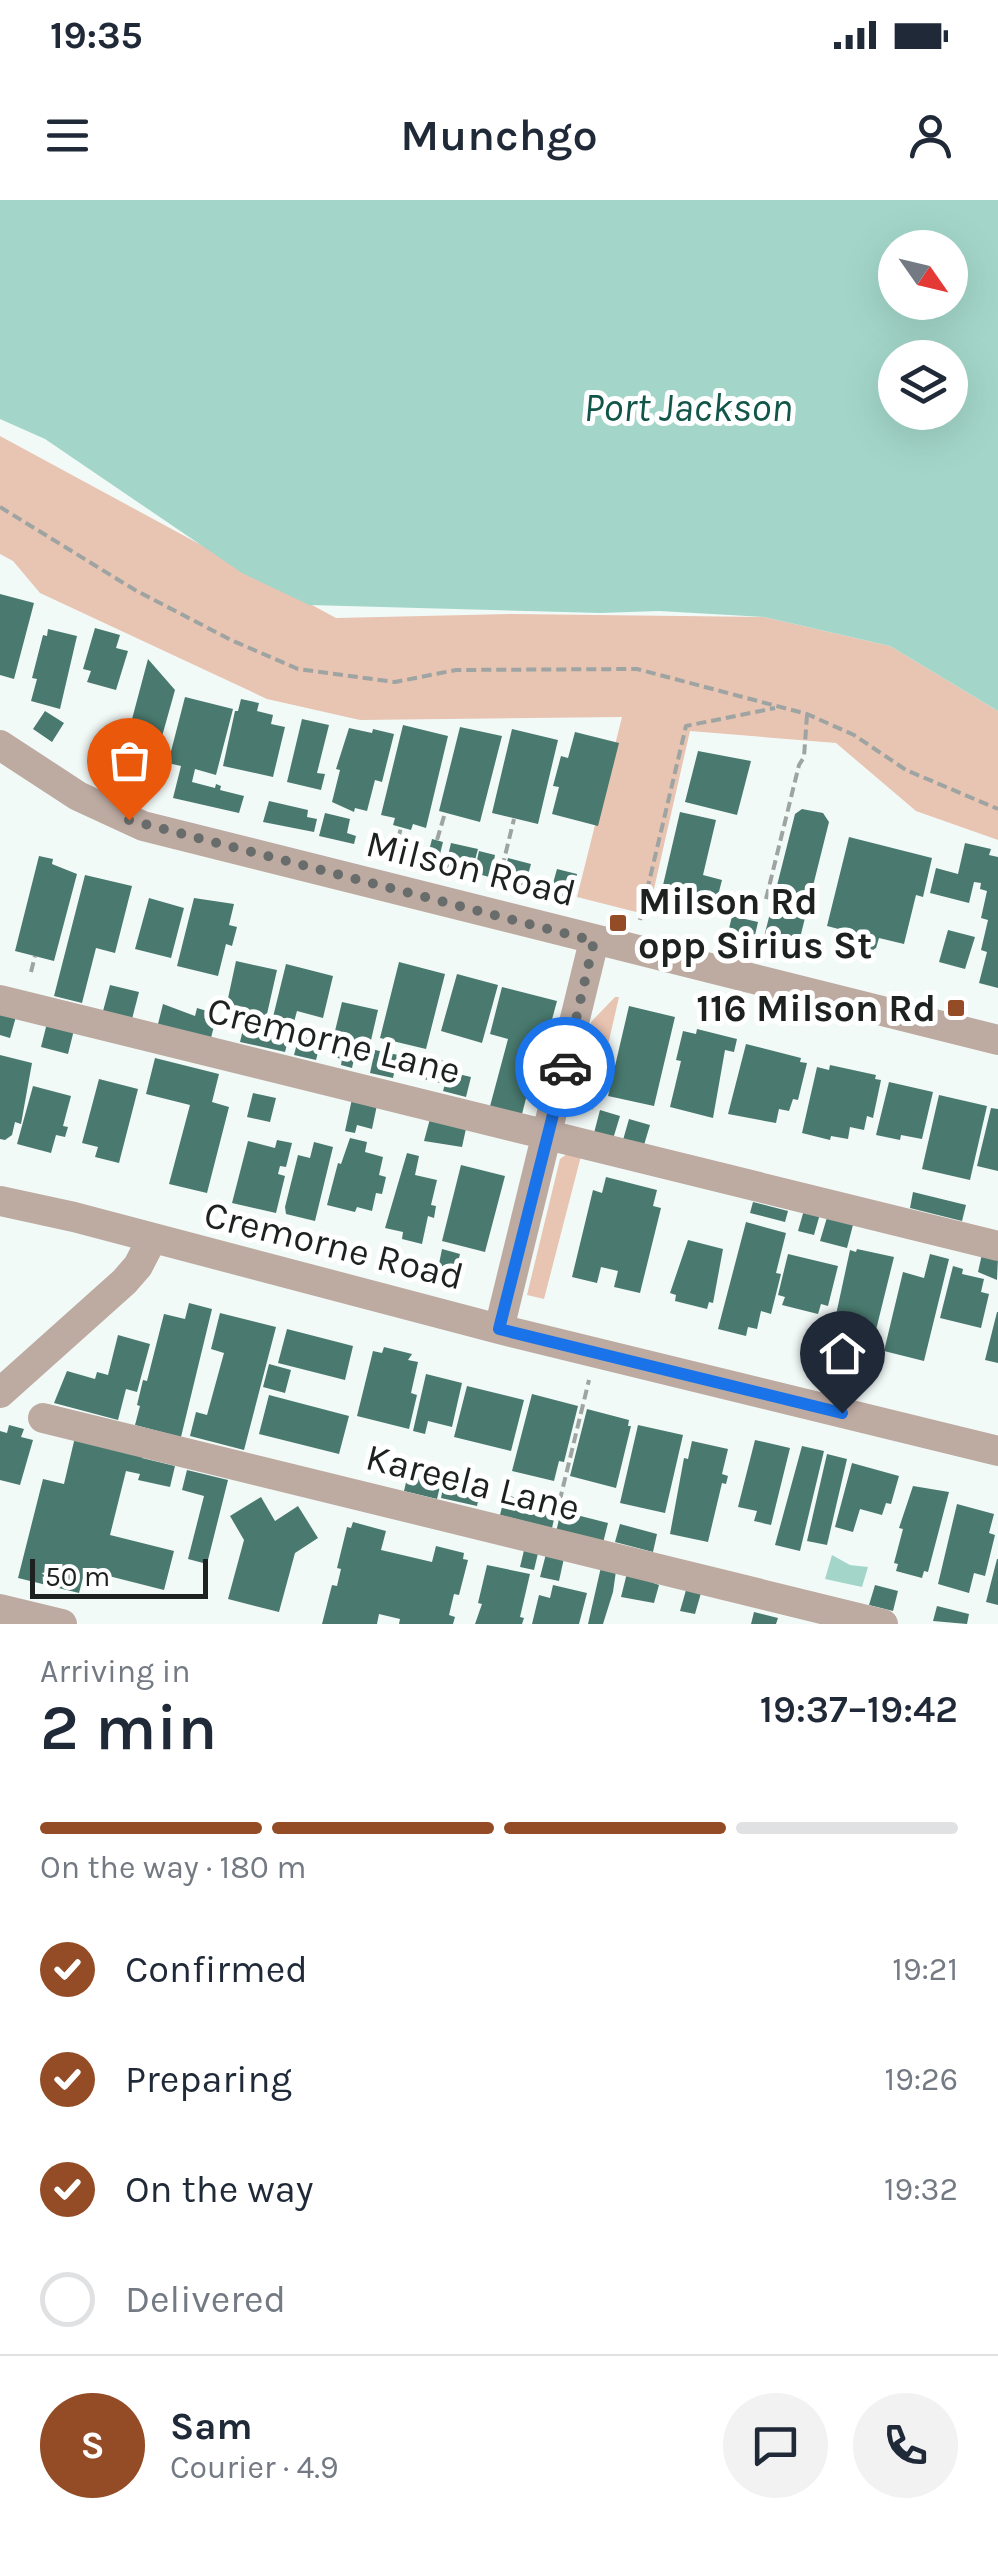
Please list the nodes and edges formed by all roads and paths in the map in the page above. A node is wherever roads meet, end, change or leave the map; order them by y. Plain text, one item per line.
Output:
1 (0, 507) edge
2 (781, 708) junction
3 (807, 714) junction
4 (0, 745) edge
5 (998, 808) edge
6 (445, 813) dead end
7 (514, 818) dead end
8 (401, 828) dead end
9 (438, 840) dead end
10 (395, 854) dead end
11 (502, 868) dead end
12 (766, 899) dead end
13 (640, 920) dead end
14 (594, 941) junction
15 (36, 956) dead end
16 (31, 972) dead end
17 (0, 1000) edge
18 (998, 1040) edge
19 (549, 1134) junction
20 (0, 1201) edge
21 (152, 1239) junction
22 (998, 1246) edge
23 (499, 1329) junction
24 (590, 1380) dead end
25 (0, 1394) edge
26 (43, 1418) dead end
27 (998, 1451) edge
28 (550, 1542) junction
29 (0, 1609) edge
30 (62, 1624) edge
31 (882, 1624) edge

1 - 2 path
2 - 3 path
2 - 13 path
3 - 5 path
3 - 12 path
4 - 14 street, Milson Road
6 - 9 path
7 - 11 path
8 - 10 path
14 - 18 street, Milson Road
14 - 19 street
15 - 16 path
17 - 19 street, Cremorne Lane
19 - 22 street, Cremorne Lane
19 - 23 street
20 - 21 street, Cremorne Road
21 - 23 street, Cremorne Road
21 - 25 street
23 - 27 street, Cremorne Road
24 - 28 path
26 - 28 street, Kareela Lane
28 - 31 street, Kareela Lane
29 - 30 street

